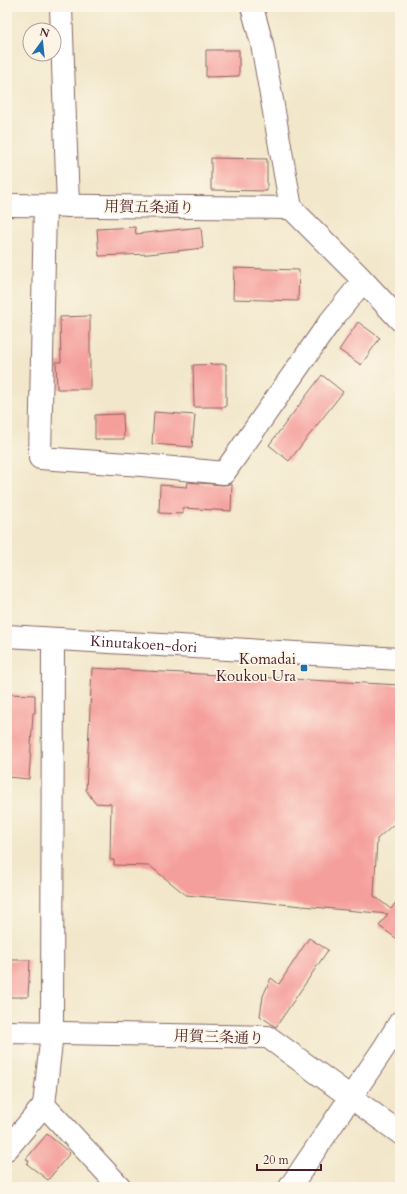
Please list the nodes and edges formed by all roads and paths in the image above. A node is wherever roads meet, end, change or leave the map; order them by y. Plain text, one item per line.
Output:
1 (61, 7) edge
2 (252, 7) edge
3 (7, 205) edge
4 (45, 206) junction
5 (68, 206) junction
6 (292, 208) junction
7 (363, 281) junction
8 (400, 320) edge
9 (7, 636) edge
10 (53, 639) junction
11 (398, 655) edge
12 (400, 1022) edge
13 (7, 1032) edge
14 (52, 1033) junction
15 (350, 1097) junction
16 (44, 1105) junction
17 (400, 1133) edge
18 (7, 1149) edge
19 (120, 1187) edge
20 (290, 1187) edge

1 - 5 street
2 - 6 street
3 - 4 street, 用賀五条通り
4 - 5 street, 用賀五条通り
4 - 7 street
5 - 6 street, 用賀五条通り
6 - 7 street
7 - 8 street
9 - 10 street, Kinutakoen-dori
10 - 11 street, Kinutakoen-dori
10 - 14 street
12 - 15 street
13 - 14 street, 用賀三条通り
14 - 15 street, 用賀三条通り
14 - 16 street
15 - 17 street, 用賀三条通り
15 - 20 street
16 - 18 street
16 - 19 street

